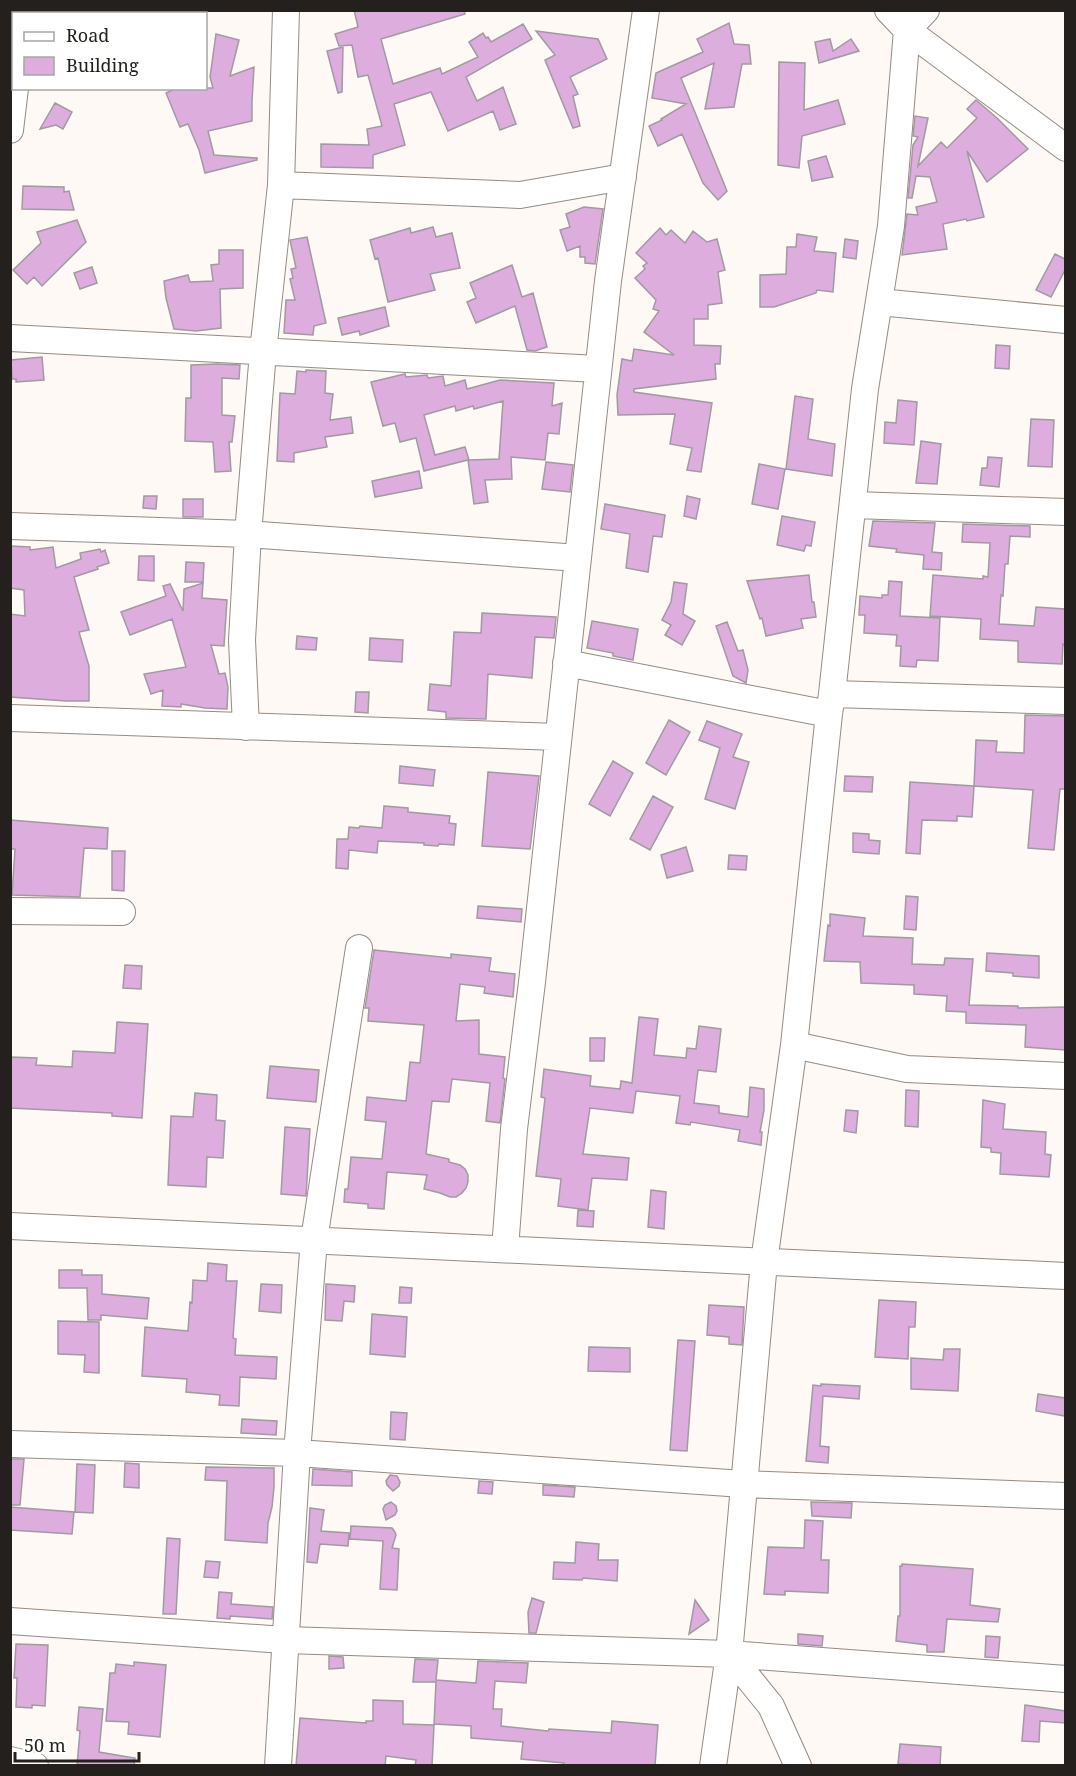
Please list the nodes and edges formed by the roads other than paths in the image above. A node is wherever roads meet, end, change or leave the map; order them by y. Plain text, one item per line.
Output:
1 (286, 10) edge
2 (646, 10) edge
3 (888, 10) edge
4 (926, 10) edge
5 (907, 30) junction
6 (15, 90) edge
7 (10, 130) edge
8 (1065, 148) edge
9 (623, 177) junction
10 (281, 185) junction
11 (879, 302) junction
12 (1065, 320) edge
13 (10, 338) edge
14 (263, 352) junction
15 (598, 369) junction
16 (853, 505) junction
17 (1065, 512) edge
18 (10, 526) edge
19 (248, 534) junction
20 (578, 558) junction
21 (566, 663) junction
22 (1065, 701) edge
23 (830, 704) junction
24 (10, 718) edge
25 (246, 727) junction
26 (558, 737) junction
27 (10, 910) edge
28 (122, 912) dead end
29 (359, 948) dead end
30 (794, 1045) junction
31 (1065, 1076) edge
32 (10, 1226) edge
33 (314, 1240) junction
34 (505, 1249) junction
35 (764, 1262) junction
36 (1065, 1276) edge
37 (10, 1444) edge
38 (297, 1453) junction
39 (743, 1484) junction
40 (1065, 1496) edge
41 (10, 1621) edge
42 (285, 1640) junction
43 (729, 1654) junction
44 (1065, 1678) edge
45 (10, 1760) edge
46 (35, 1766) edge
47 (278, 1766) edge
48 (713, 1766) edge
49 (798, 1766) edge

1 - 10 street
2 - 9 street
3 - 5 street
4 - 5 street
5 - 8 street
5 - 11 street
6 - 7 street
9 - 10 street
9 - 15 street
10 - 14 street
11 - 12 street
11 - 16 street
13 - 14 street
14 - 15 street
14 - 19 street
15 - 20 street
16 - 17 street
16 - 23 street
18 - 19 street
19 - 20 street
19 - 25 street
20 - 21 street
21 - 23 street
21 - 26 street
22 - 23 street
23 - 30 street
24 - 25 street
25 - 26 street
26 - 34 street
27 - 28 street
29 - 33 street
30 - 31 street
30 - 35 street
32 - 33 street
33 - 34 street
33 - 38 street
34 - 35 street
35 - 36 street
35 - 39 street
37 - 38 street
38 - 39 street
38 - 42 street
39 - 40 street
39 - 43 street
41 - 42 street
42 - 43 street
42 - 47 street
43 - 44 street
43 - 48 street
43 - 49 street
45 - 46 street

